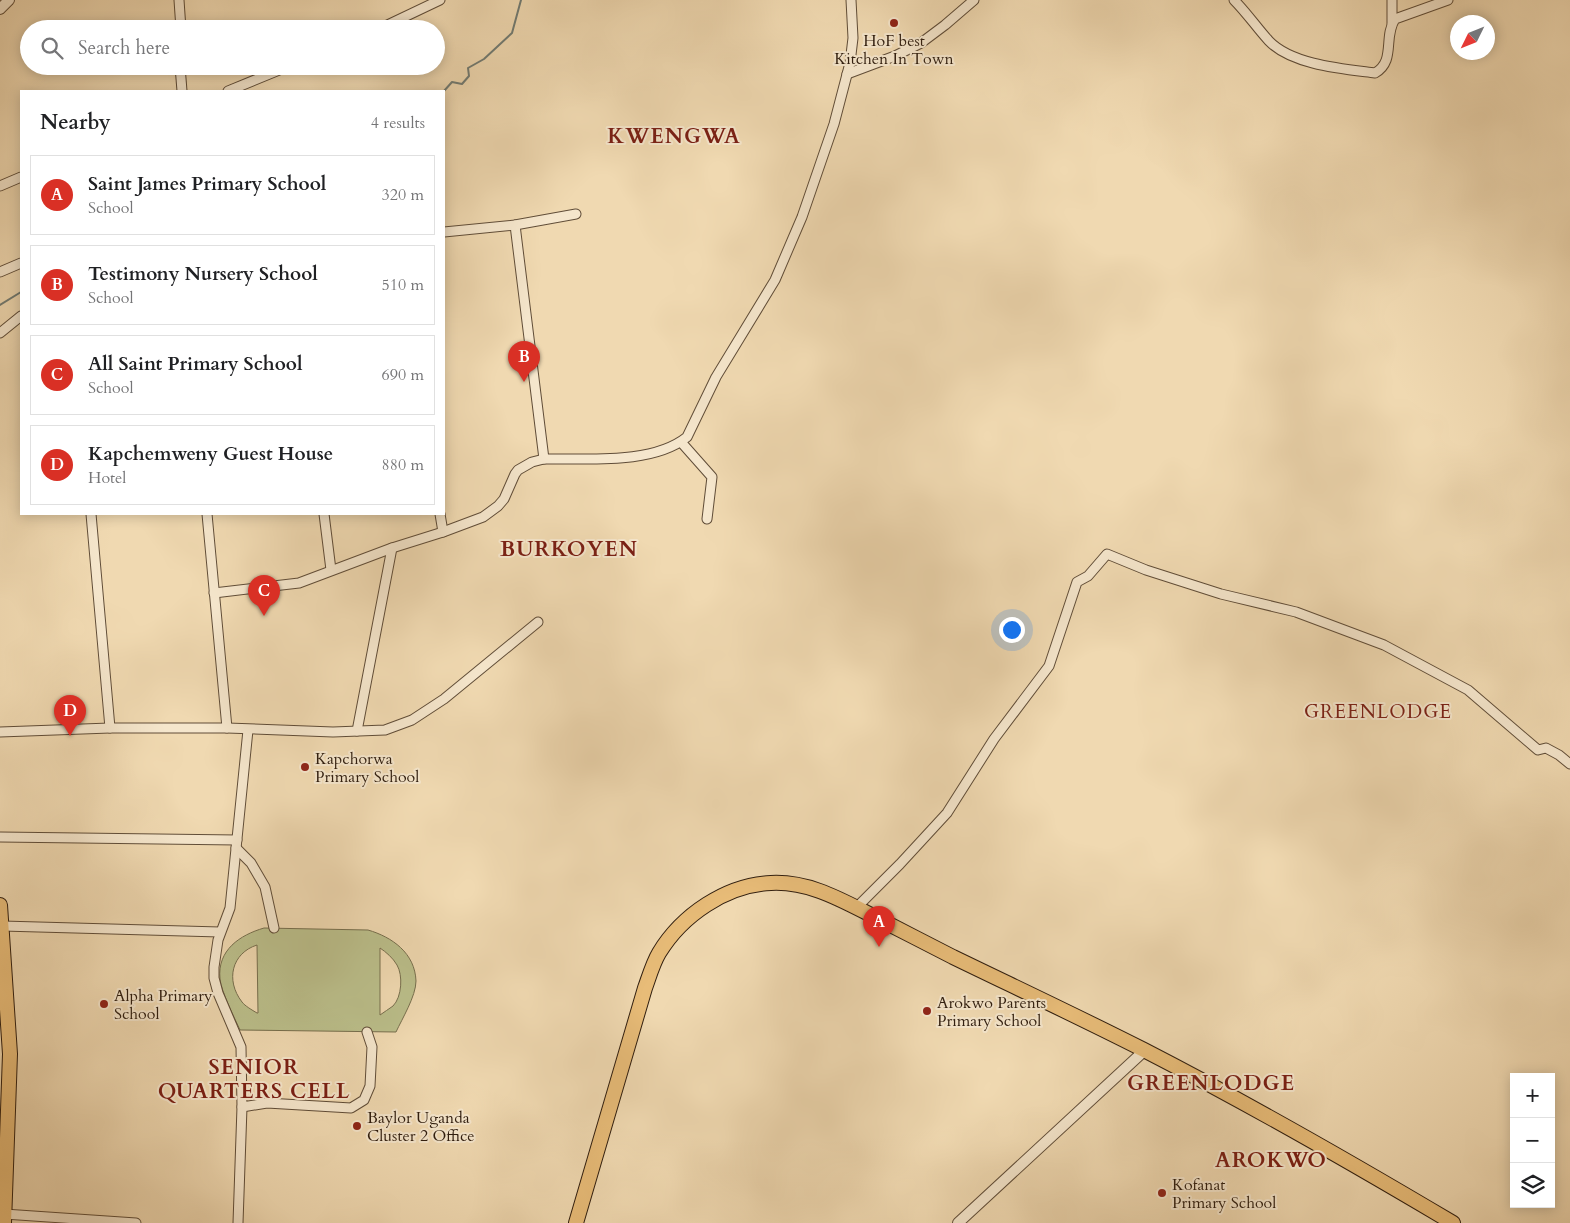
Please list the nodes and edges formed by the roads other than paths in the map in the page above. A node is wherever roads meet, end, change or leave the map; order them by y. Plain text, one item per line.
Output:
1 (9, 0) edge
2 (179, 0) edge
3 (440, 0) edge
4 (851, 0) edge
5 (974, 0) edge
6 (1234, 0) edge
7 (1392, 0) edge
8 (1448, 0) edge
9 (0, 9) edge
10 (180, 20) edge
11 (398, 20) edge
12 (1392, 23) junction
13 (847, 74) junction
14 (181, 75) edge
15 (267, 75) edge
16 (182, 90) edge
17 (230, 90) edge
18 (20, 177) edge
19 (0, 186) edge
20 (576, 214) dead end
21 (515, 225) junction
22 (445, 232) edge
23 (20, 263) edge
24 (0, 272) edge
25 (20, 317) edge
26 (0, 333) edge
27 (681, 442) junction
28 (544, 459) junction
29 (90, 515) edge
30 (207, 515) edge
31 (324, 515) edge
32 (440, 515) edge
33 (707, 519) dead end
34 (443, 532) junction
35 (392, 548) junction
36 (331, 570) junction
37 (214, 593) junction
38 (538, 622) dead end
39 (110, 728) junction
40 (227, 728) junction
41 (248, 730) junction
42 (357, 731) junction
43 (0, 732) edge
44 (1570, 764) edge
45 (0, 837) edge
46 (237, 844) junction
47 (0, 905) edge
48 (856, 908) junction
49 (2, 926) junction
50 (274, 928) dead end
51 (220, 932) junction
52 (367, 1032) dead end
53 (1144, 1051) junction
54 (242, 1107) junction
55 (3, 1162) edge
56 (4, 1219) edge
57 (136, 1223) edge
58 (238, 1223) edge
59 (576, 1223) edge
60 (958, 1223) edge
61 (1453, 1223) edge

1 - 9 street
2 - 10 street
3 - 11 street
4 - 13 street
5 - 13 street
6 - 12 street
7 - 12 street
8 - 12 street
13 - 27 street
14 - 16 street
15 - 17 street
18 - 19 street
20 - 21 street
21 - 22 street
21 - 28 street
23 - 24 street
25 - 26 street
27 - 28 street
27 - 33 street
28 - 34 street
29 - 39 street
30 - 37 street
31 - 36 street
32 - 34 street
34 - 35 street
35 - 36 street
35 - 42 street
36 - 37 street
37 - 40 street
38 - 42 street
39 - 40 street
39 - 43 street
40 - 41 street
41 - 42 street
41 - 46 street
44 - 48 street
45 - 46 street
46 - 50 street
46 - 51 street
47 - 49 main road
48 - 53 main road
48 - 59 main road
49 - 51 street
49 - 55 main road
51 - 54 street
52 - 54 street
53 - 60 street
53 - 61 main road
54 - 58 street
55 - 56 main road
56 - 57 street

